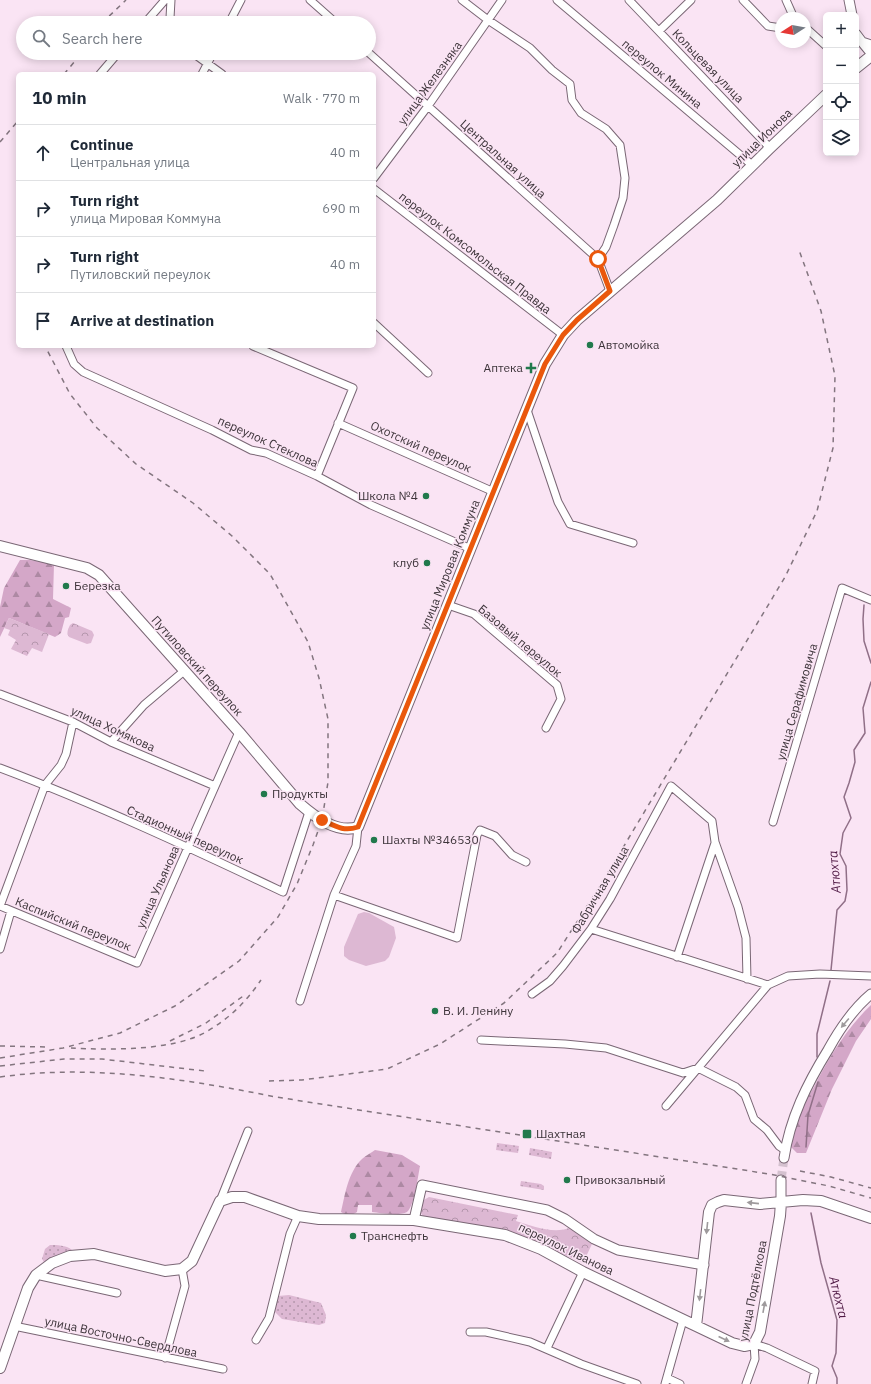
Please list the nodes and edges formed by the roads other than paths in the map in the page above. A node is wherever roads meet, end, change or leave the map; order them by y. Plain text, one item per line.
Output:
1 (165, 0) edge
2 (171, 0) edge
3 (241, 0) edge
4 (310, 0) edge
5 (462, 0) edge
6 (502, 0) edge
7 (557, 0) edge
8 (629, 0) edge
9 (691, 0) edge
10 (743, 0) edge
11 (786, 0) edge
12 (849, 0) edge
13 (791, 12) edge
14 (851, 12) edge
15 (151, 16) edge
16 (170, 16) edge
17 (233, 16) edge
18 (328, 16) edge
19 (488, 20) junction
20 (775, 27) edge
21 (659, 31) junction
22 (811, 32) edge
23 (859, 38) edge
24 (862, 42) junction
25 (823, 43) edge
26 (871, 45) edge
27 (871, 55) edge
28 (376, 59) edge
29 (112, 60) edge
30 (204, 60) edge
31 (210, 60) edge
32 (208, 63) junction
33 (859, 65) edge
34 (102, 72) edge
35 (203, 72) edge
36 (219, 72) edge
37 (823, 98) edge
38 (428, 106) junction
39 (770, 148) junction
40 (752, 165) junction
41 (376, 175) edge
42 (376, 192) edge
43 (717, 200) joint
44 (598, 259) junction
45 (610, 291) junction
46 (376, 325) edge
47 (563, 335) junction
48 (67, 348) edge
49 (258, 348) edge
50 (428, 373) dead end
51 (527, 410) junction
52 (338, 423) junction
53 (317, 476) junction
54 (494, 492) junction
55 (633, 543) dead end
56 (0, 546) edge
57 (471, 549) junction
58 (871, 600) edge
59 (448, 606) junction
60 (184, 671) junction
61 (0, 694) edge
62 (73, 722) junction
63 (546, 728) dead end
64 (239, 732) junction
65 (111, 742) junction
66 (0, 768) edge
67 (45, 785) junction
68 (215, 786) junction
69 (309, 812) junction
70 (773, 822) dead end
71 (358, 827) junction
72 (715, 842) junction
73 (188, 847) junction
74 (526, 862) dead end
75 (334, 895) junction
76 (0, 906) edge
77 (11, 911) junction
78 (591, 929) junction
79 (0, 949) edge
80 (677, 957) junction
81 (137, 963) joint
82 (871, 976) edge
83 (747, 979) junction
84 (768, 985) junction
85 (532, 994) dead end
86 (871, 994) edge
87 (300, 1001) dead end
88 (481, 1040) dead end
89 (698, 1068) junction
90 (666, 1106) dead end
91 (248, 1131) dead end
92 (785, 1154) joint
93 (781, 1180) tunnel mouth
94 (220, 1201) junction
95 (781, 1202) junction
96 (298, 1216) junction
97 (871, 1218) edge
98 (414, 1220) junction
99 (704, 1265) junction
100 (182, 1269) junction
101 (583, 1272) junction
102 (36, 1275) junction
103 (116, 1292) dead end
104 (683, 1320) junction
105 (14, 1326) junction
106 (696, 1326) junction
107 (470, 1332) dead end
108 (256, 1340) dead end
109 (754, 1344) junction
110 (547, 1348) junction
111 (165, 1358) junction
112 (0, 1368) edge
113 (223, 1369) dead end
114 (666, 1381) edge
115 (638, 1384) edge
116 (680, 1384) edge
117 (746, 1384) edge
118 (812, 1384) edge

1 - 15 street
2 - 16 street
3 - 17 street
4 - 18 street
5 - 19 street
6 - 19 street, улица Железняка
7 - 40 street, переулок Минина
8 - 21 street, Кольцевая улица
9 - 21 street
10 - 20 street
11 - 13 street
12 - 14 street
19 - 38 street, улица Железняка
19 - 44 street
21 - 39 street, Кольцевая улица
22 - 25 street
23 - 24 street
24 - 26 street
24 - 27 street
27 - 33 main road
28 - 38 street, Центральная улица
29 - 34 street
30 - 32 street
31 - 32 street
32 - 35 street
32 - 36 street
37 - 39 main road, улица Ионова
38 - 41 street, улица Железняка
38 - 44 street, Центральная улица
39 - 40 main road, улица Ионова
40 - 43 main road, улица Ионова
42 - 47 street, переулок Комсомольская Правда
43 - 45 main road, улица Мировая Коммуна
44 - 45 street, Центральная улица
45 - 47 main road, улица Мировая Коммуна
46 - 50 street
47 - 51 main road, улица Мировая Коммуна
48 - 53 street, переулок Стеклова
49 - 52 street
51 - 54 main road, улица Мировая Коммуна
51 - 55 street
52 - 53 street
52 - 54 street, Охотский переулок
53 - 57 street, переулок Стеклова
54 - 57 main road, улица Мировая Коммуна
56 - 60 main road, Путиловский переулок
57 - 59 main road, улица Мировая Коммуна
58 - 70 street, улица Серафимовича
59 - 63 street, Базовый переулок
59 - 71 main road, улица Мировая Коммуна
60 - 64 main road, Путиловский переулок
60 - 65 street
61 - 62 street, улица Хомякова
62 - 65 street, улица Хомякова
62 - 67 street
64 - 68 street, улица Ульянова
64 - 69 main road, Путиловский переулок
65 - 68 street, улица Хомякова
66 - 67 street, Стадионный переулок
67 - 73 street, Стадионный переулок
67 - 76 street
68 - 73 street, улица Ульянова
69 - 71 main road, Путиловский переулок
69 - 73 street, Стадионный переулок
71 - 75 street, улица Мировая Коммуна
72 - 78 street, Фабричная улица
72 - 80 street
72 - 83 street
73 - 81 street, улица Ульянова
74 - 75 street
75 - 87 street, улица Мировая Коммуна
76 - 77 street, Каспийский переулок
77 - 79 street
77 - 81 street, Каспийский переулок
78 - 80 street
78 - 85 street, Фабричная улица
80 - 83 street
82 - 84 street
83 - 84 street
84 - 89 street
86 -> 92 street
88 - 89 street
89 - 90 street
89 - 92 street
91 - 94 street
93 - 95 street
94 - 96 main road, переулок Иванова
94 - 100 main road
95 - 97 main road
95 -> 99 main road
109 -> 95 main road, улица Подтёлкова
96 - 98 main road, переулок Иванова
96 - 108 street
98 - 99 street
98 - 101 main road, переулок Иванова
99 -> 106 main road
100 - 102 main road
100 - 111 street
101 - 104 main road, переулок Иванова
101 - 110 street
102 - 103 street
102 - 105 main road
104 - 106 main road, переулок Иванова
104 - 114 street
105 - 111 street, улица Восточно-Свердлова
105 - 112 main road
106 -> 109 main road, переулок Иванова
107 - 110 street
109 - 117 street, улица Подтёлкова
109 - 118 street, переулок Иванова
110 - 115 street
111 - 113 street, улица Восточно-Свердлова
114 - 116 street

